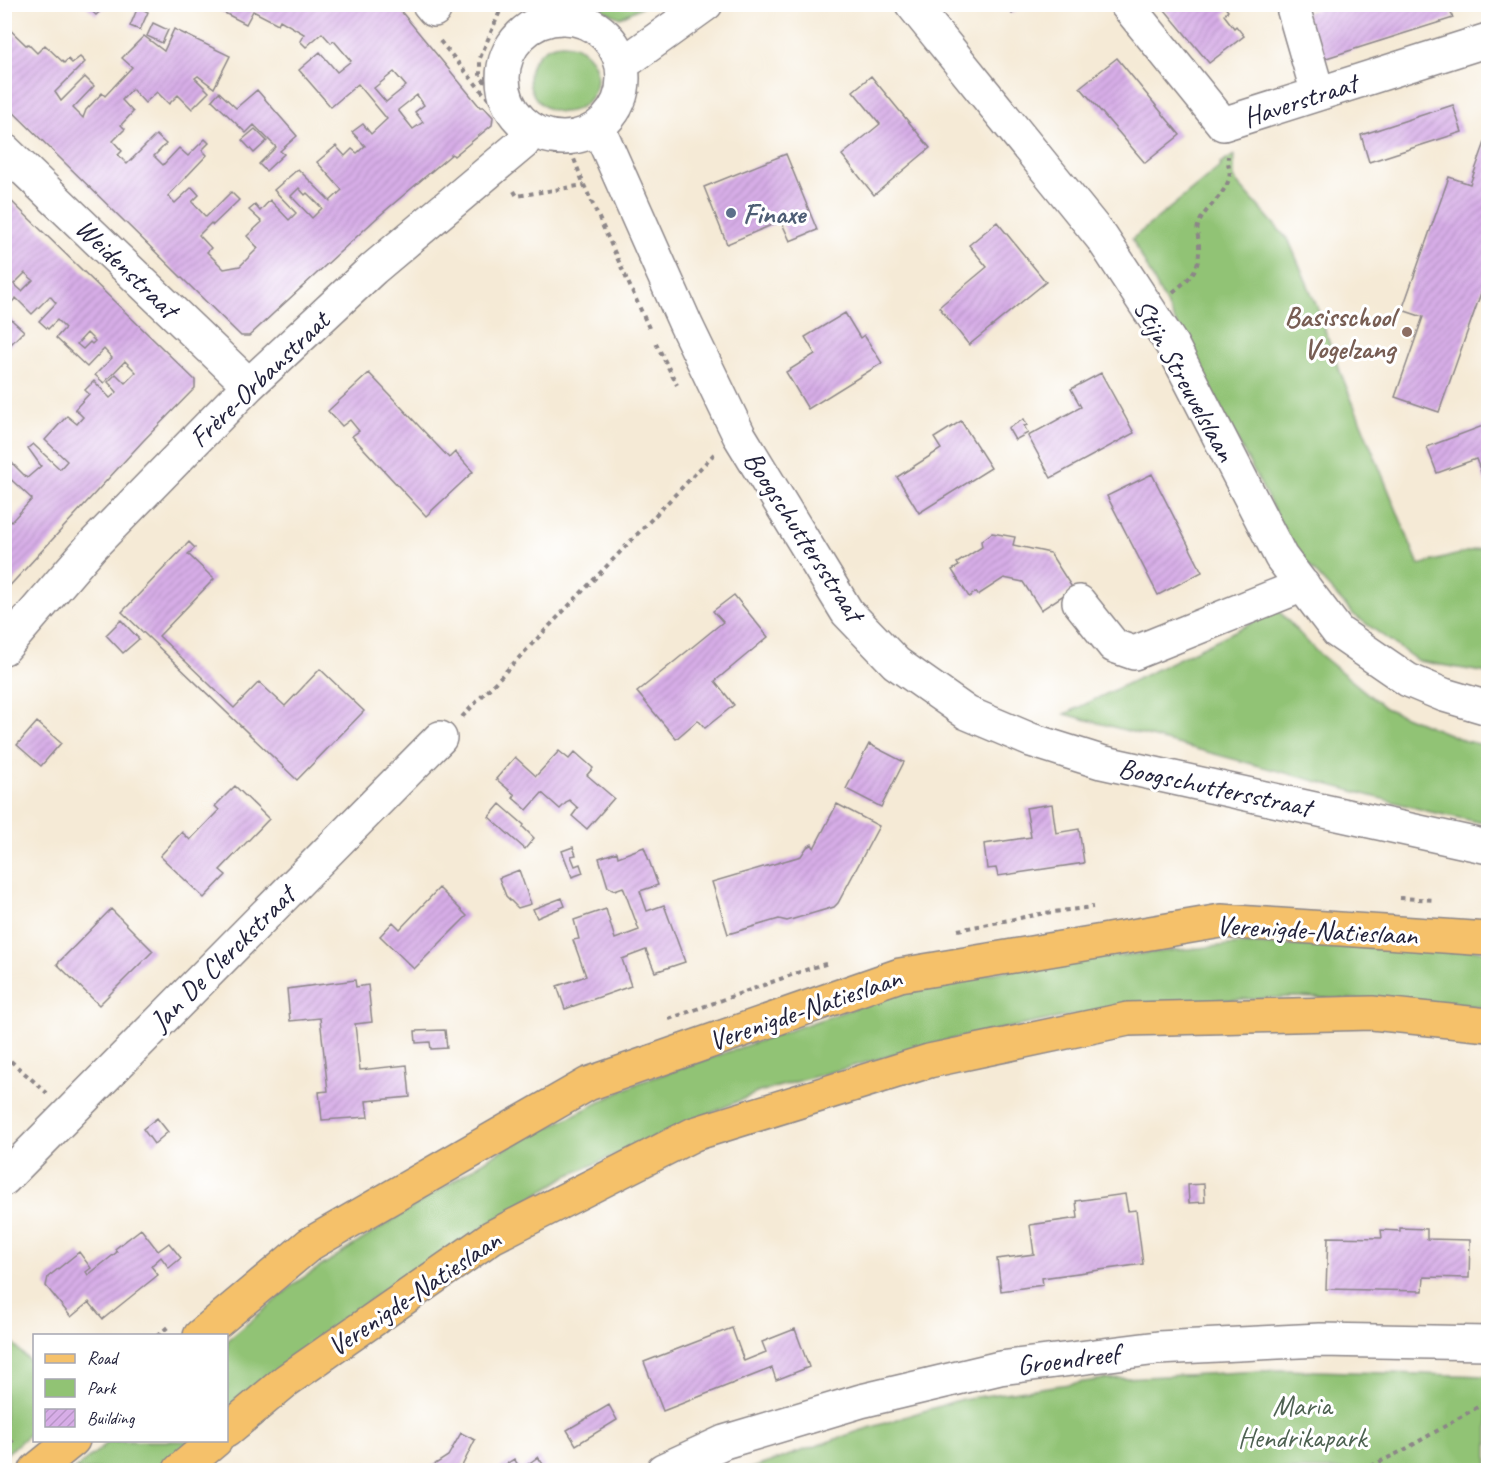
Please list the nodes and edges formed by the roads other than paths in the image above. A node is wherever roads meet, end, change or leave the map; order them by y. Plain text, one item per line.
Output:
1 (706, 4) edge
2 (912, 4) edge
3 (1126, 4) edge
4 (1292, 4) edge
5 (563, 12) edge
6 (1488, 40) edge
7 (621, 62) junction
8 (1318, 94) junction
9 (521, 118) junction
10 (584, 132) junction
11 (4, 150) edge
12 (249, 385) junction
13 (1303, 585) junction
14 (1079, 602) dead end
15 (4, 648) edge
16 (1488, 708) edge
17 (440, 738) road end
18 (1488, 847) edge
19 (1488, 939) edge
20 (1488, 1025) edge
21 (4, 1179) edge
22 (201, 1334) edge
23 (1488, 1343) edge
24 (228, 1429) edge
25 (69, 1442) edge
26 (214, 1442) edge
27 (28, 1461) edge
28 (180, 1470) edge
29 (663, 1470) edge

1 - 7 street
2 - 13 street, Stijn Streuvelslaan
3 - 8 street, Haverstraat
4 - 8 street
5 - 7 street
5 - 9 street
6 - 8 street, Haverstraat
7 - 10 street
9 - 10 street
9 - 12 street, Frère-Orbanstraat
10 - 18 street, Boogschuttersstraat
11 - 12 street, Weidenstraat
12 - 15 street, Frère-Orbanstraat
13 - 14 street
13 - 16 street, Stijn Streuvelslaan
17 - 21 street, Jan De Clerckstraat
19 - 22 main road, Verenigde-Natieslaan
20 - 24 main road, Verenigde-Natieslaan
23 - 29 street, Groendreef
25 - 27 main road
26 - 28 main road

